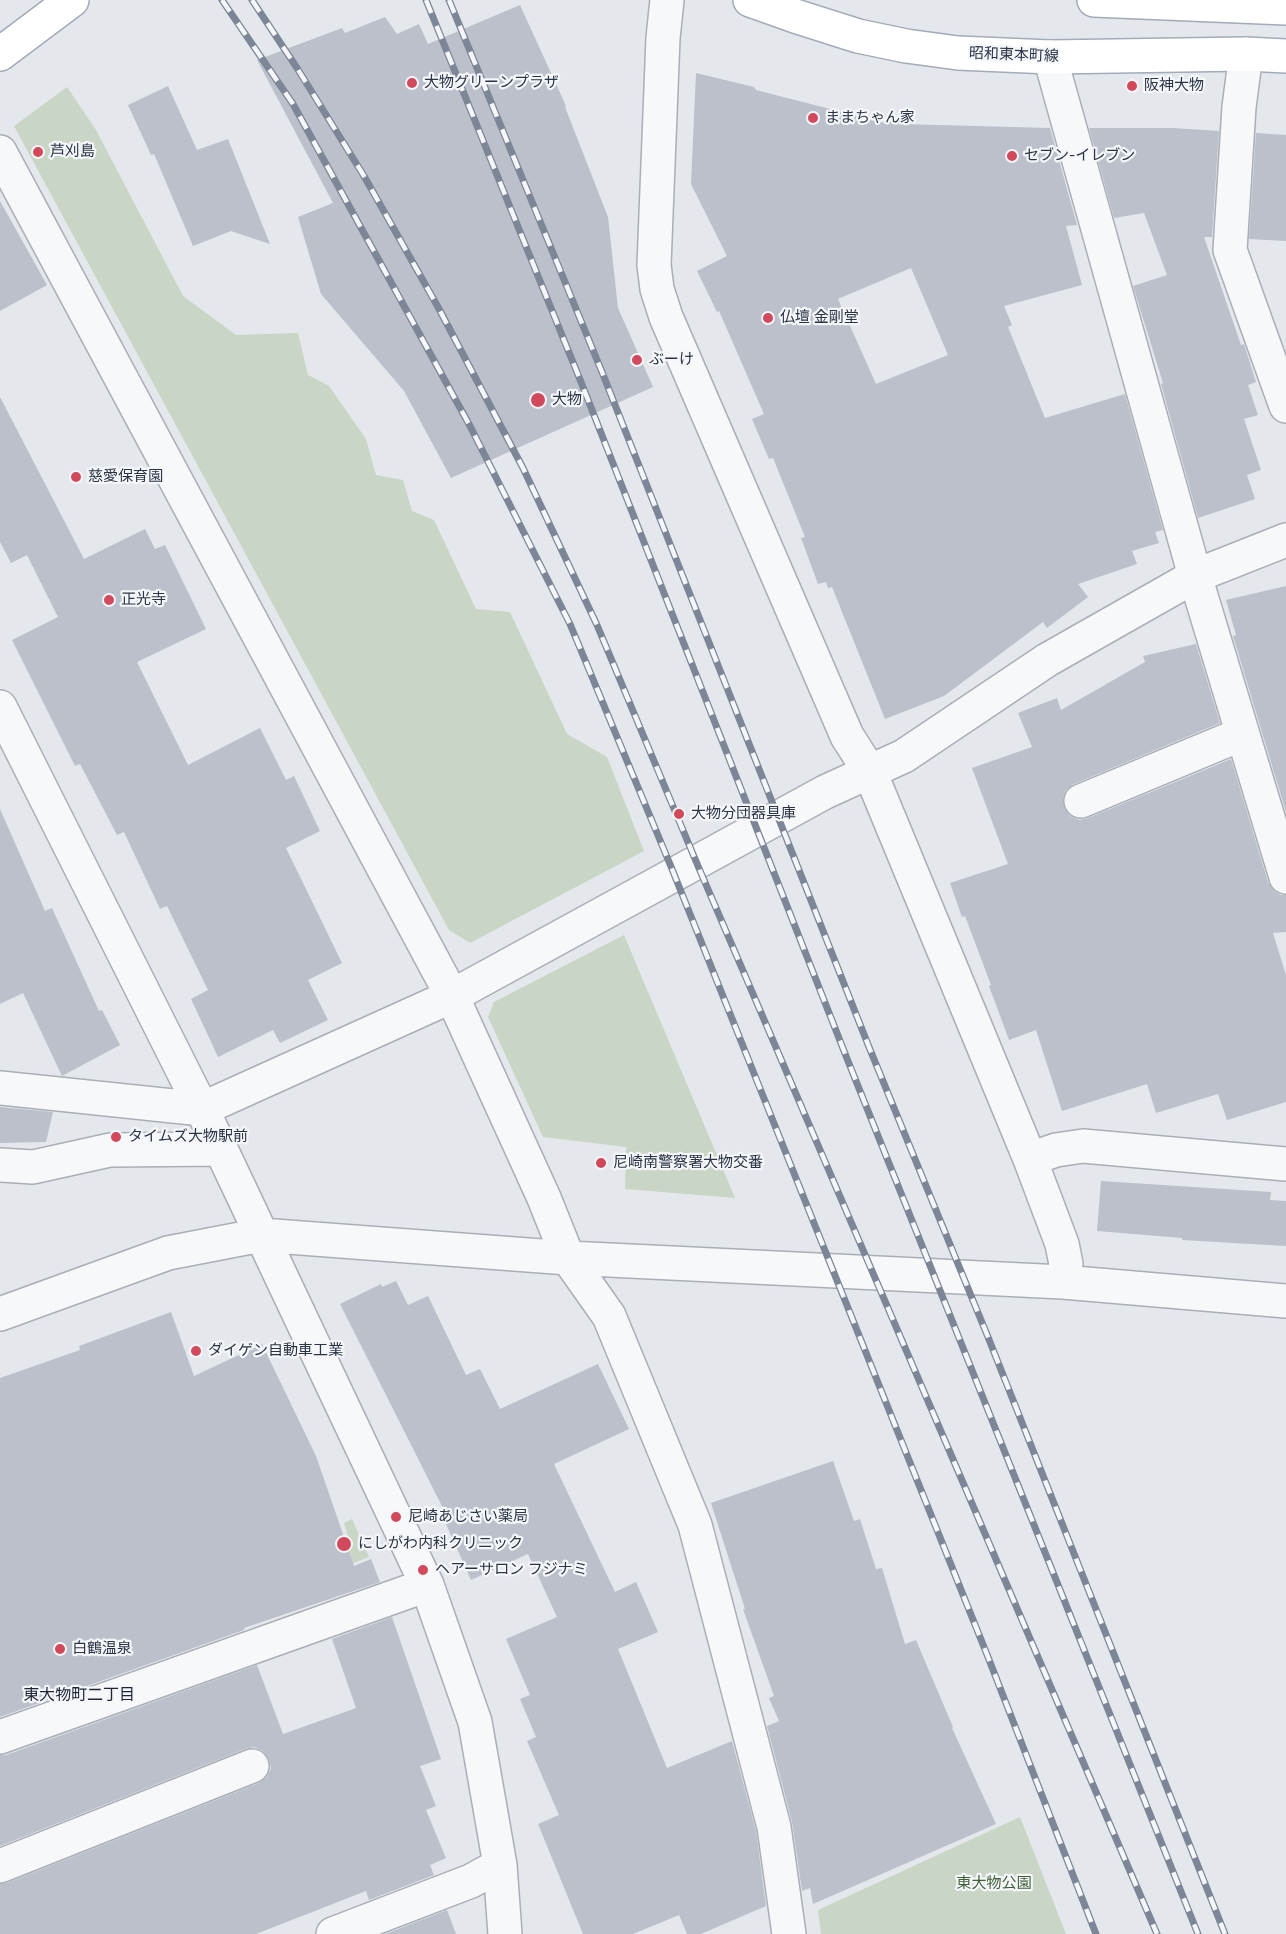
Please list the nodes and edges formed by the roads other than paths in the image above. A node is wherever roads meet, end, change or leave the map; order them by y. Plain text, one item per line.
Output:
1 (72, 0) edge
2 (667, 0) edge
3 (750, 0) edge
4 (1094, 0) edge
5 (1286, 8) edge
6 (0, 54) edge
7 (1246, 54) junction
8 (1286, 56) edge
9 (1050, 57) junction
10 (0, 152) edge
11 (1286, 405) edge
12 (1286, 540) edge
13 (1195, 576) junction
14 (0, 707) edge
15 (1242, 734) junction
16 (870, 772) junction
17 (1082, 801) dead end
18 (1286, 878) edge
19 (452, 996) junction
20 (0, 1088) edge
21 (202, 1109) junction
22 (221, 1149) junction
23 (1030, 1159) junction
24 (1286, 1164) edge
25 (0, 1166) edge
26 (261, 1235) junction
27 (568, 1258) junction
28 (1063, 1282) junction
29 (1286, 1300) edge
30 (0, 1314) edge
31 (427, 1585) junction
32 (0, 1737) edge
33 (252, 1766) dead end
34 (500, 1865) junction
35 (0, 1866) edge
36 (333, 1934) edge
37 (505, 1934) edge
38 (789, 1934) edge

1 - 6 main road
2 - 16 street
3 - 9 main road, 昭和東本町線
4 - 5 main road
7 - 8 main road, 昭和東本町線
7 - 9 main road, 昭和東本町線
7 - 11 street
9 - 13 street
10 - 19 street
12 - 13 street
13 - 15 street
13 - 16 street
14 - 21 street
15 - 17 street
15 - 18 street
16 - 19 street
16 - 23 street
19 - 21 street
19 - 27 street
20 - 21 street
21 - 22 street
22 - 25 street
22 - 26 street
23 - 24 street
23 - 28 street
26 - 27 street
26 - 30 street
26 - 31 street
27 - 28 street
27 - 38 street
28 - 29 street
31 - 32 street
31 - 34 street
33 - 35 street
34 - 36 street
34 - 37 street

